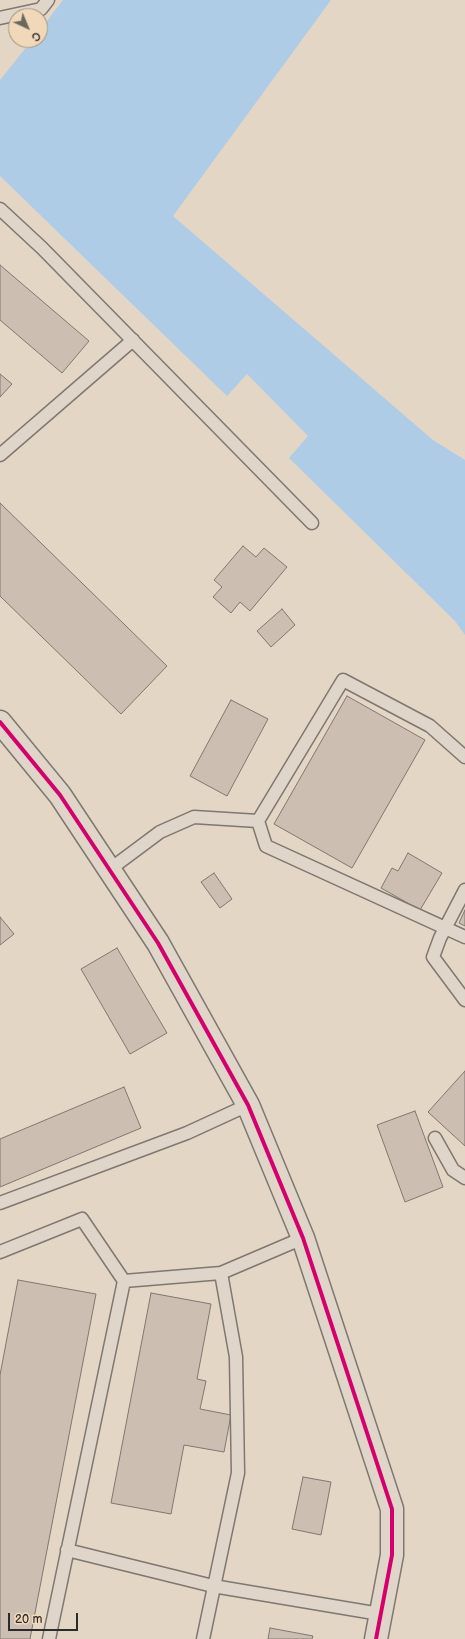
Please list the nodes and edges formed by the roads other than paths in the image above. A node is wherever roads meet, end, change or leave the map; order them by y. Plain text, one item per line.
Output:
1 (48, 0) edge
2 (0, 18) edge
3 (0, 209) edge
4 (133, 340) junction
5 (0, 455) edge
6 (312, 522) dead end
7 (0, 722) edge
8 (465, 757) edge
9 (258, 821) junction
10 (109, 870) junction
11 (465, 890) edge
12 (445, 928) junction
13 (465, 937) edge
14 (465, 1000) edge
15 (248, 1105) junction
16 (435, 1138) dead end
17 (465, 1178) edge
18 (0, 1203) edge
19 (303, 1238) junction
20 (0, 1252) edge
21 (221, 1274) junction
22 (124, 1281) junction
23 (67, 1550) junction
24 (213, 1586) junction
25 (380, 1614) junction
26 (49, 1639) edge
27 (203, 1639) edge
28 (376, 1639) edge

1 - 2 lane
3 - 4 lane
4 - 5 lane
4 - 6 lane
7 - 10 street
8 - 9 lane
9 - 10 lane
9 - 12 lane
10 - 15 street
11 - 12 lane
12 - 13 lane
12 - 14 lane
15 - 18 lane
15 - 19 street
16 - 17 lane
19 - 21 lane
19 - 25 street
20 - 22 lane
21 - 22 lane
21 - 24 lane
22 - 23 lane
23 - 24 lane
23 - 26 lane
24 - 25 lane
24 - 27 lane
25 - 28 street

